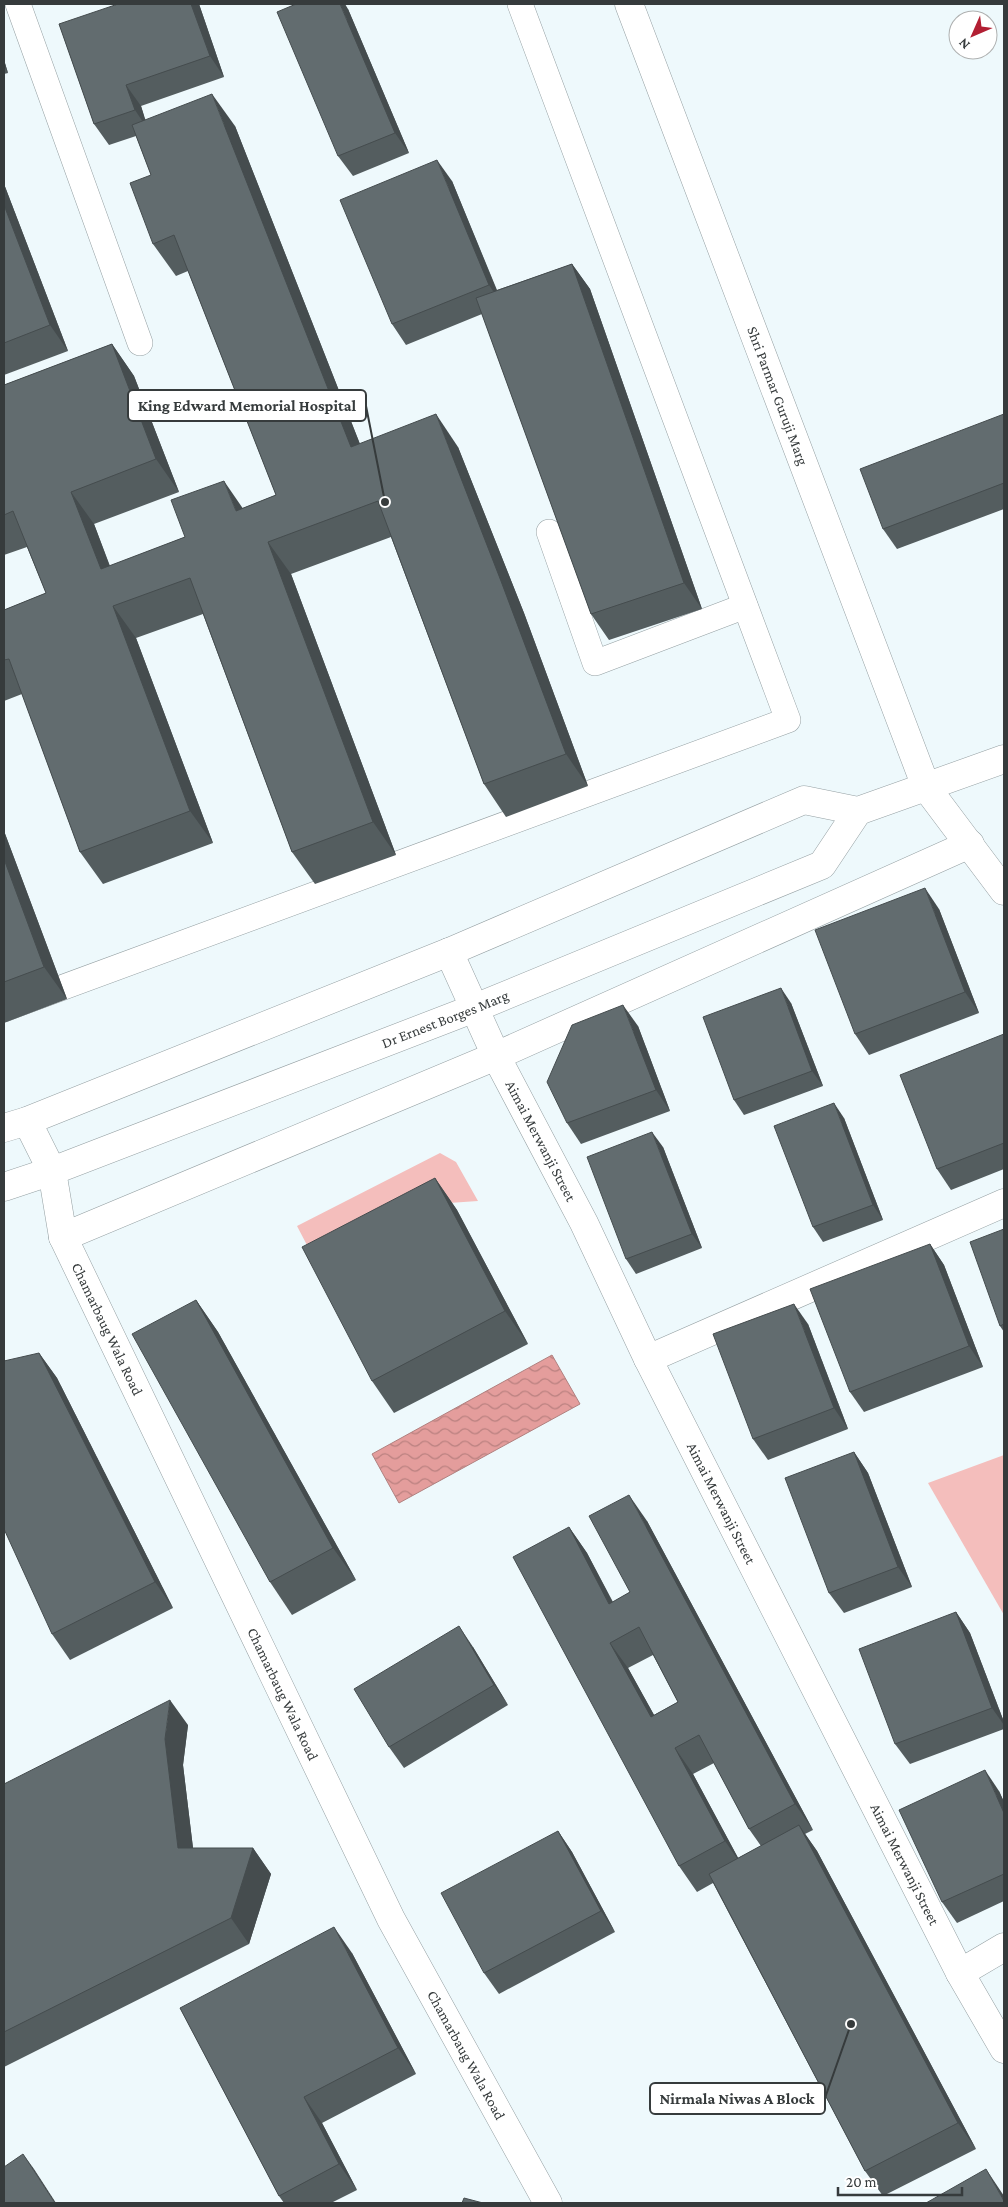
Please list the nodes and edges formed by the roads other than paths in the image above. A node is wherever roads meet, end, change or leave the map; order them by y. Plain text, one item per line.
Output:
1 (18, 4) edge
2 (520, 4) edge
3 (629, 4) edge
4 (140, 343) dead end
5 (549, 532) edge
6 (745, 606) junction
7 (1004, 759) edge
8 (926, 787) junction
9 (858, 811) junction
10 (970, 844) junction
11 (1004, 890) edge
12 (449, 952) junction
13 (475, 1008) junction
14 (4, 1009) edge
15 (496, 1056) junction
16 (15, 1125) edge
17 (52, 1172) junction
18 (4, 1187) edge
19 (1004, 1203) edge
20 (62, 1237) junction
21 (648, 1360) junction
22 (1004, 1947) edge
23 (960, 1973) junction
24 (1004, 2049) edge
25 (548, 2203) edge

1 - 4 lane
2 - 6 lane
3 - 8 street, Shri Parmar Guruji Marg
5 - 6 lane
6 - 14 lane
7 - 8 street
8 - 9 street
8 - 10 street, Shri Parmar Guruji Marg
9 - 12 street
9 - 13 street, Dr Ernest Borges Marg
10 - 11 street, Shri Parmar Guruji Marg
10 - 15 street
12 - 13 street, Aimai Merwanji Street
12 - 16 street
13 - 15 street, Aimai Merwanji Street
13 - 17 street, Dr Ernest Borges Marg
15 - 20 street
15 - 21 street, Aimai Merwanji Street
16 - 17 street, Chamarbaug Wala Road
17 - 18 street, Dr Ernest Borges Marg
17 - 20 street, Chamarbaug Wala Road
19 - 21 street
20 - 25 street, Chamarbaug Wala Road
21 - 23 street, Aimai Merwanji Street
22 - 23 street
23 - 24 street, Aimai Merwanji Street

